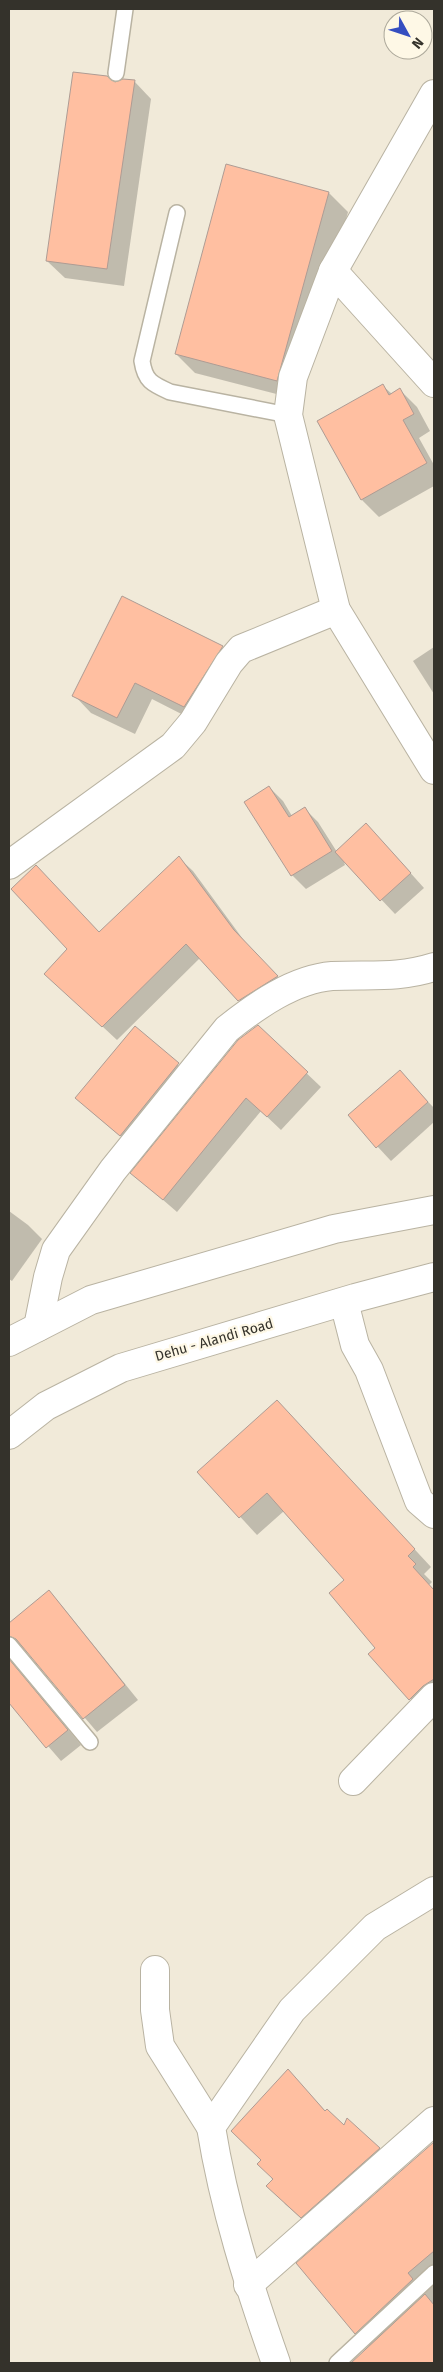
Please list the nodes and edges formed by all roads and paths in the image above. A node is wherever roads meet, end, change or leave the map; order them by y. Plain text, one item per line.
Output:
1 (124, 9) edge
2 (116, 73) dead end
3 (434, 94) edge
4 (176, 213) dead end
5 (333, 271) junction
6 (434, 383) edge
7 (288, 415) junction
8 (336, 610) junction
9 (434, 770) edge
10 (9, 865) edge
11 (434, 967) edge
12 (434, 1210) edge
13 (434, 1277) edge
14 (344, 1302) junction
15 (38, 1327) junction
16 (9, 1342) edge
17 (9, 1435) edge
18 (434, 1514) edge
19 (9, 1645) edge
20 (434, 1697) edge
21 (90, 1742) dead end
22 (354, 1781) dead end
23 (434, 1891) edge
24 (155, 1970) dead end
25 (434, 2121) edge
26 (211, 2127) junction
27 (434, 2273) edge
28 (248, 2284) junction
29 (276, 2363) edge
30 (337, 2363) edge

1 - 2 lane
3 - 5 street
4 - 7 lane
5 - 6 street
5 - 7 street
7 - 8 street
8 - 9 street
8 - 10 street
11 - 15 street
12 - 15 street
13 - 14 street, Dehu - Alandi Road
14 - 17 street, Dehu - Alandi Road
14 - 18 street
15 - 16 street
19 - 21 lane
20 - 22 street
23 - 26 street
24 - 26 street
25 - 28 street
26 - 28 street
27 - 30 lane
28 - 29 street

